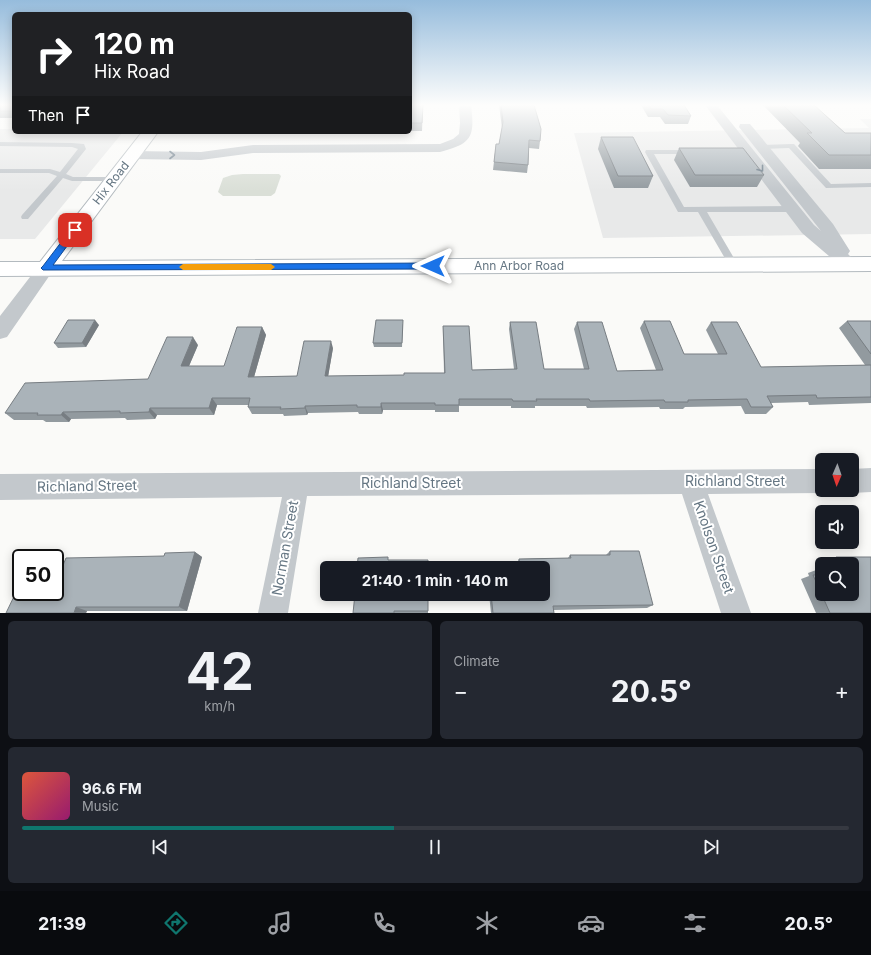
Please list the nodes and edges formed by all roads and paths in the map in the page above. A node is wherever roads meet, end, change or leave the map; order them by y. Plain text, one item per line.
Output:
1 (466, 134) edge
2 (734, 134) edge
3 (739, 134) edge
4 (142, 143) edge
5 (0, 144) edge
6 (746, 149) junction
7 (695, 152) edge
8 (0, 171) edge
9 (62, 175) junction
10 (114, 179) junction
11 (871, 186) edge
12 (701, 210) junction
13 (793, 210) junction
14 (813, 211) junction
15 (25, 217) dead end
16 (849, 264) junction
17 (871, 264) edge
18 (733, 265) junction
19 (46, 268) junction
20 (0, 269) edge
21 (0, 331) edge
22 (871, 480) edge
23 (815, 481) edge
24 (859, 481) edge
25 (691, 482) junction
26 (297, 484) junction
27 (0, 487) edge
28 (273, 613) edge
29 (736, 613) edge

1 - 4 street
2 - 6 street
3 - 6 street
4 - 10 main road, Hix Road
5 - 9 lane
6 - 11 lane
6 -> 13 street
6 - 14 street
7 - 12 lane
8 - 9 lane
9 - 10 lane
9 - 15 lane
10 - 19 main road, Hix Road
12 - 13 lane
12 - 18 lane
13 - 14 street
13 - 16 street
14 - 16 street
16 - 17 main road, Ann Arbor Road
16 - 18 main road, Ann Arbor Road
18 - 19 main road, Ann Arbor Road
19 - 20 main road, Ann Arbor Road
19 - 21 street, Hix Road
22 - 24 street
23 - 25 street, Richland Street
25 - 26 street, Richland Street
25 - 29 street, Knolson Street
26 - 27 street, Richland Street
26 - 28 street, Norman Street

